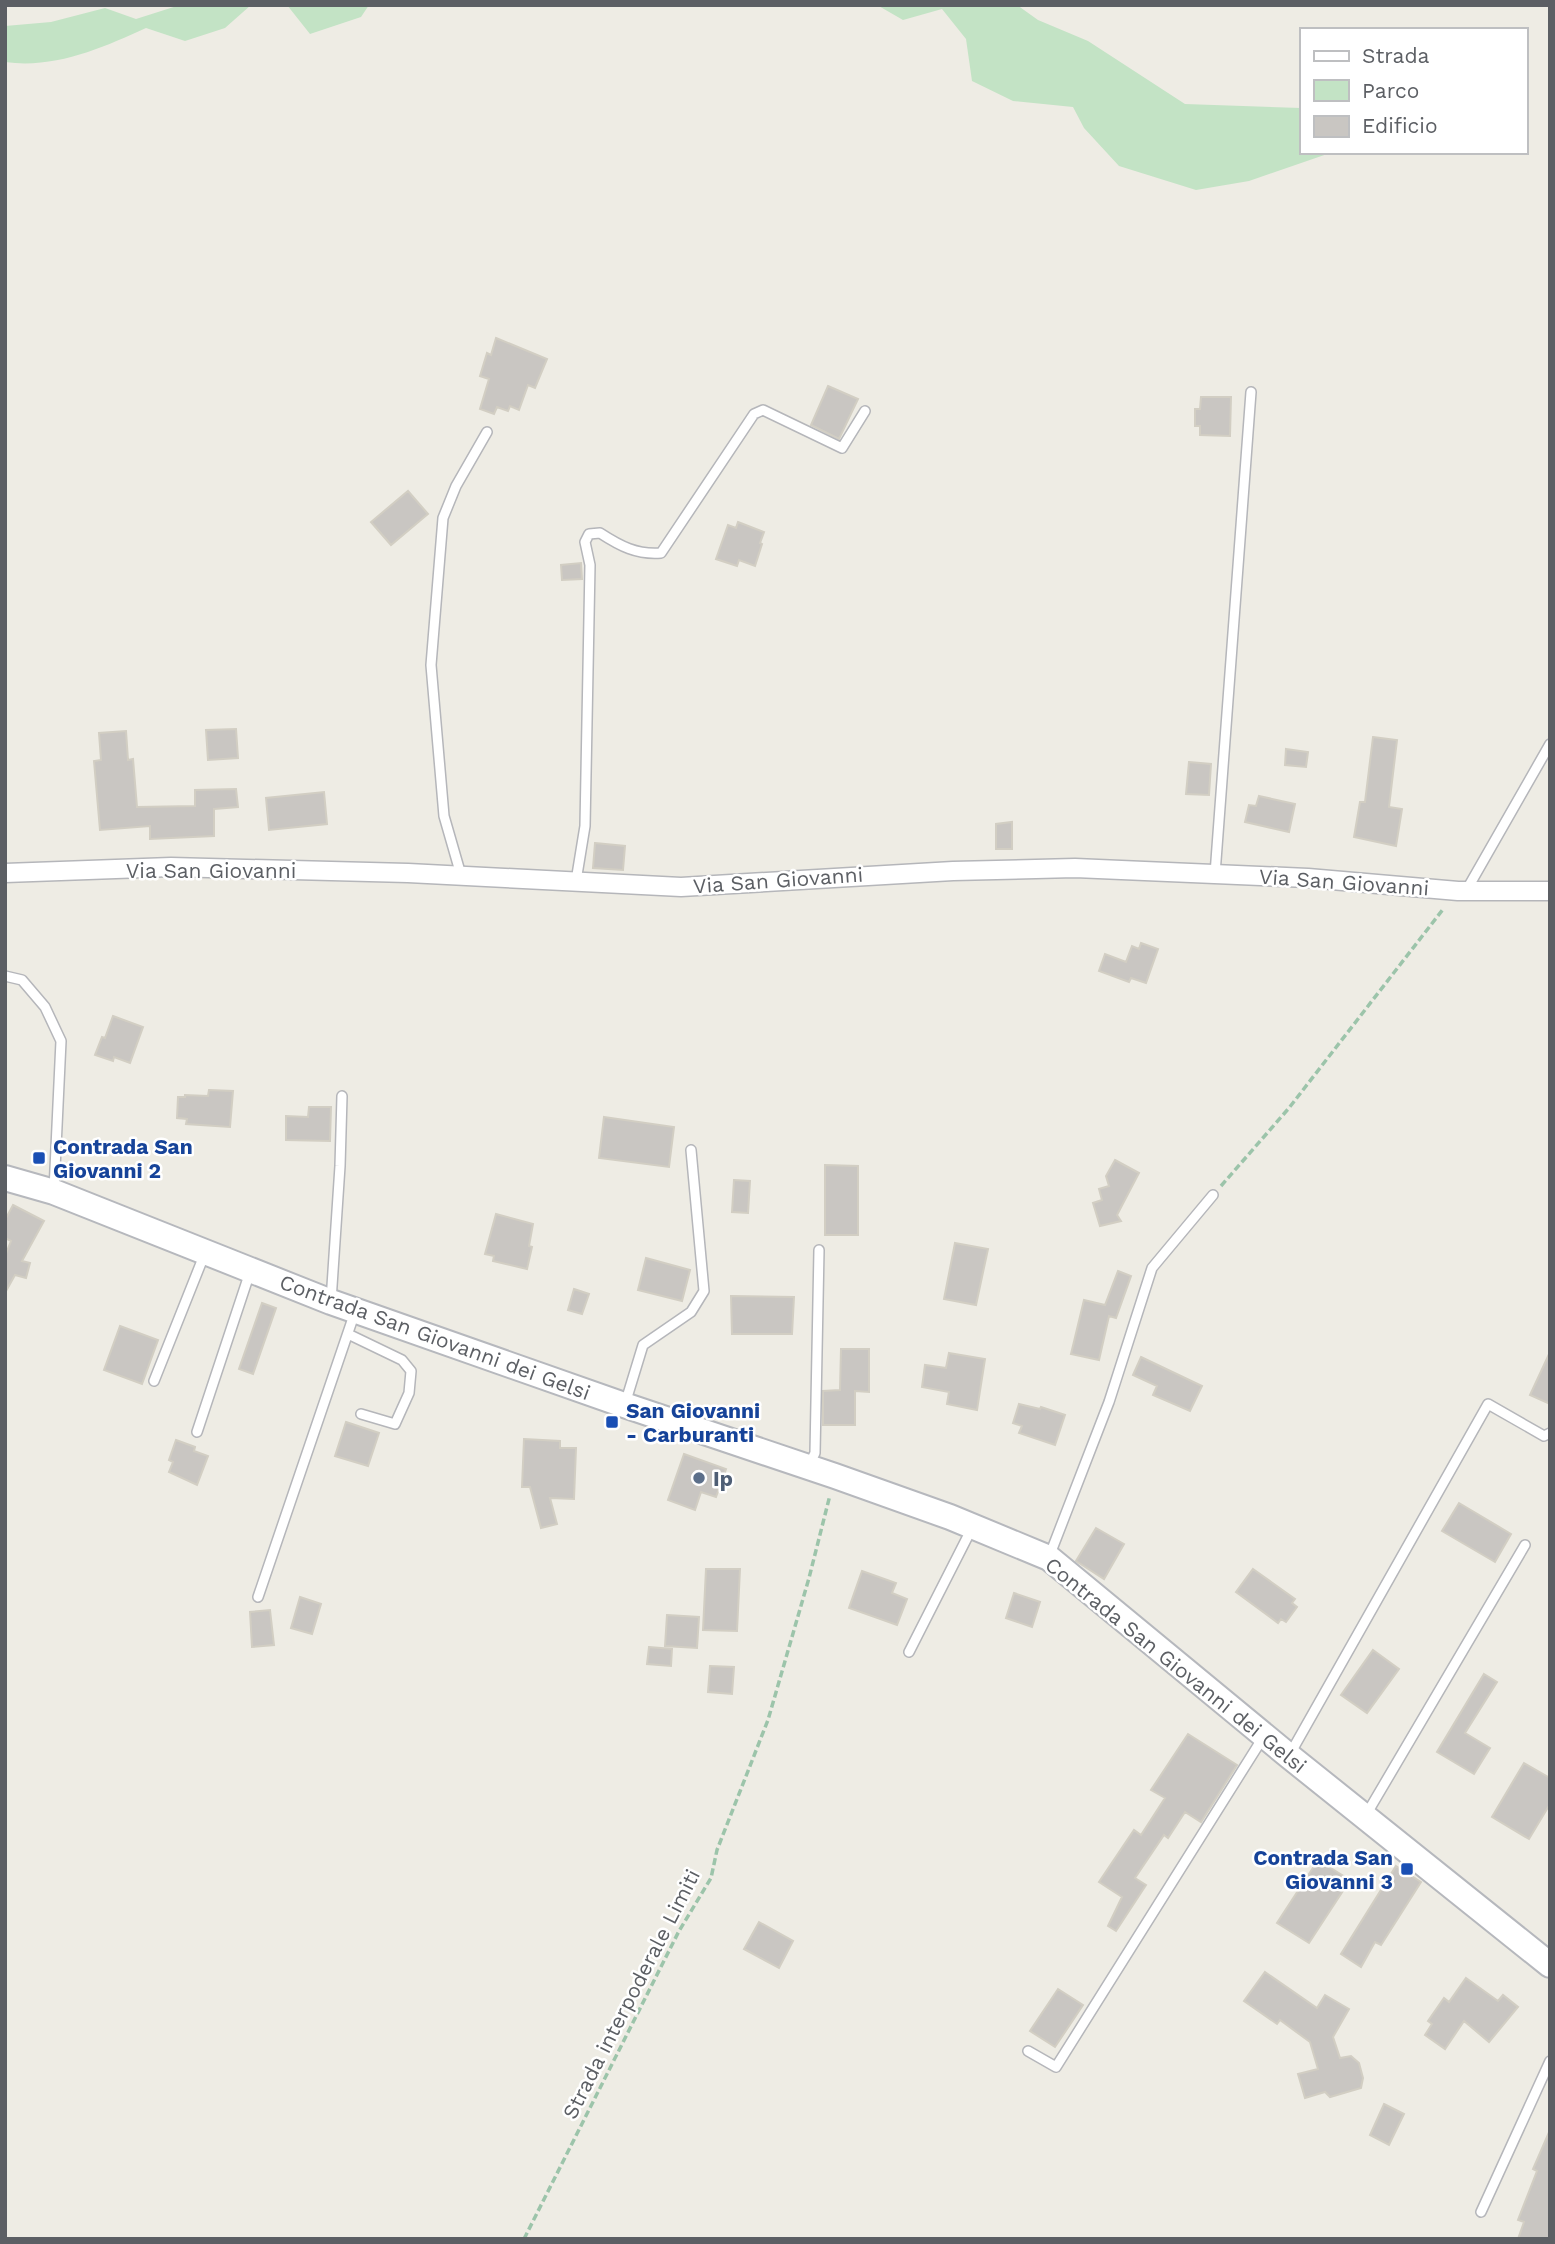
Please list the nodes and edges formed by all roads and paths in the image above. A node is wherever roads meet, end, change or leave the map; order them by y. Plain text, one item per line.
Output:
1 (1251, 391) dead end
2 (865, 411) dead end
3 (488, 432) dead end
4 (1550, 744) edge
5 (5, 873) edge
6 (1215, 874) junction
7 (461, 875) junction
8 (576, 881) junction
9 (1462, 891) junction
10 (1550, 891) edge
11 (5, 976) edge
12 (342, 1096) dead end
13 (691, 1150) dead end
14 (6, 1181) edge
15 (54, 1192) junction
16 (1213, 1195) joint
17 (819, 1250) dead end
18 (206, 1251) junction
19 (250, 1270) junction
20 (331, 1302) junction
21 (351, 1322) junction
22 (153, 1381) dead end
23 (624, 1405) junction
24 (361, 1414) dead end
25 (197, 1432) dead end
26 (1550, 1433) edge
27 (808, 1467) junction
28 (835, 1476) junction
29 (973, 1527) junction
30 (1525, 1545) dead end
31 (1049, 1558) junction
32 (258, 1597) dead end
33 (909, 1652) dead end
34 (1265, 1735) junction
35 (1289, 1756) junction
36 (1365, 1817) junction
37 (1550, 1965) edge
38 (1028, 2051) dead end
39 (1550, 2061) edge
40 (1481, 2212) dead end
41 (524, 2239) edge

1 - 6 lane
2 - 8 lane
3 - 7 lane
4 - 9 lane
5 - 7 street, Via San Giovanni
6 - 8 street, Via San Giovanni
6 - 9 street, Via San Giovanni
7 - 8 street, Via San Giovanni
9 - 10 street, Via San Giovanni
9 - 16 path
11 - 15 lane
12 - 20 lane
13 - 23 lane
14 - 15 main road, Contrada San Giovanni dei Gelsi
15 - 18 main road, Contrada San Giovanni dei Gelsi
16 - 31 lane
17 - 27 lane
18 - 19 main road, Contrada San Giovanni dei Gelsi
18 - 22 lane
19 - 20 main road, Contrada San Giovanni dei Gelsi
19 - 25 lane
20 - 21 main road, Contrada San Giovanni dei Gelsi
21 - 23 main road, Contrada San Giovanni dei Gelsi
21 - 24 lane
21 - 32 lane
23 - 27 main road, Contrada San Giovanni dei Gelsi
26 - 35 lane
27 - 28 main road, Contrada San Giovanni dei Gelsi
28 - 29 main road, Contrada San Giovanni dei Gelsi
28 - 41 path, Strada interpoderale Limiti
29 - 31 main road, Contrada San Giovanni dei Gelsi
29 - 33 lane
30 - 36 lane
31 - 34 main road, Contrada San Giovanni dei Gelsi
34 - 35 main road, Contrada San Giovanni dei Gelsi
34 - 38 lane
35 - 36 main road, Contrada San Giovanni dei Gelsi
36 - 37 main road, Contrada San Giovanni dei Gelsi
39 - 40 lane

